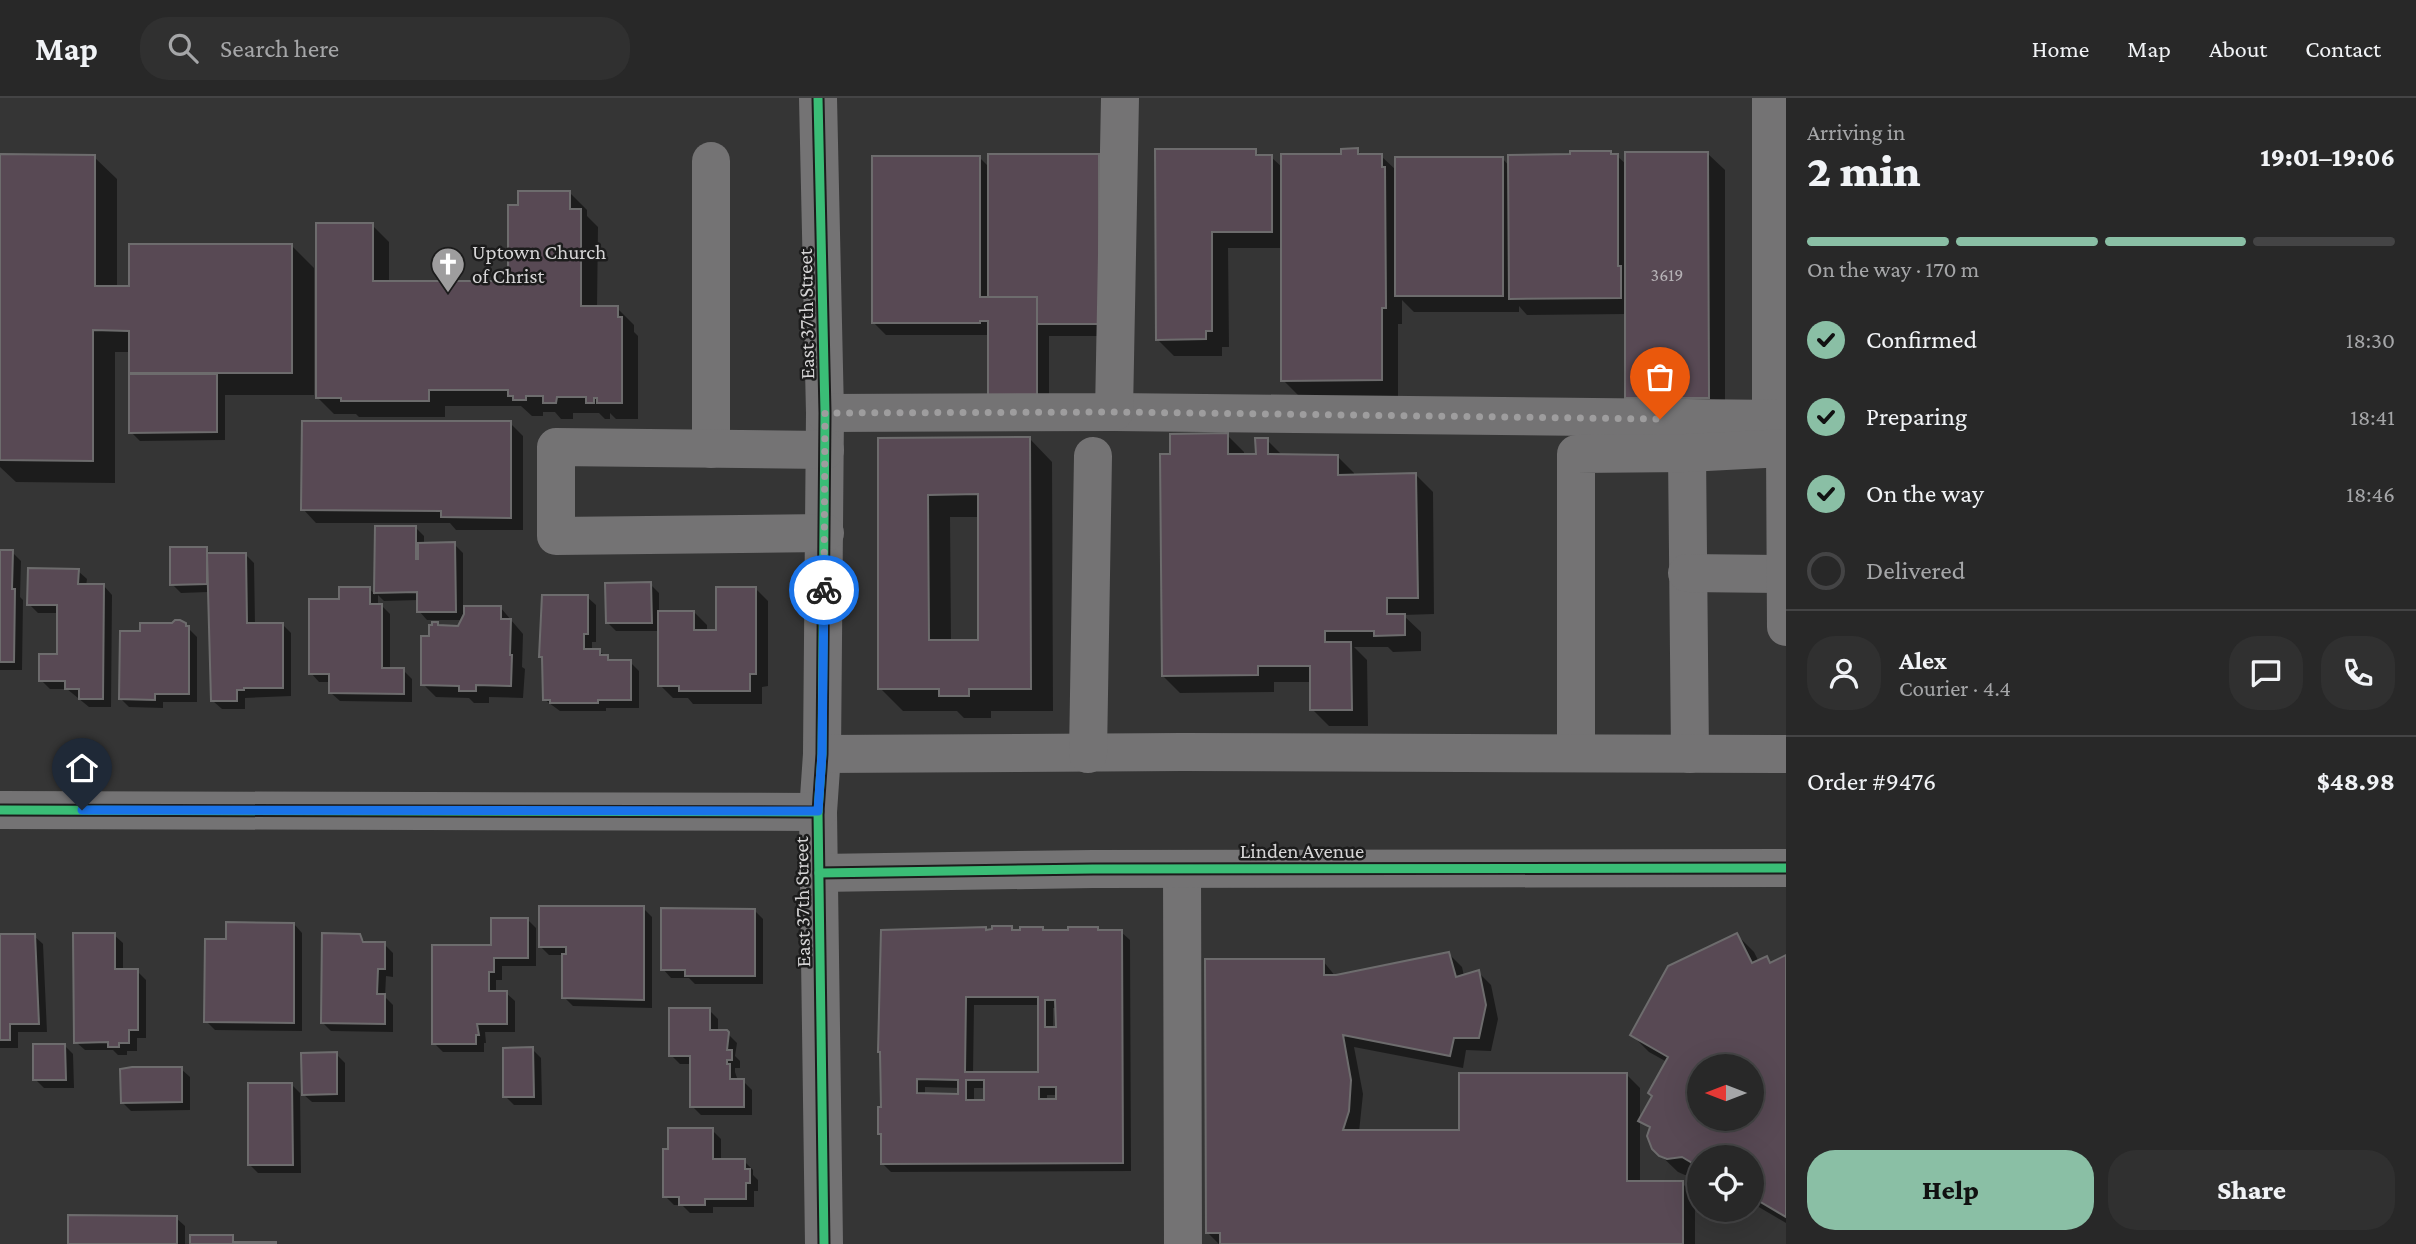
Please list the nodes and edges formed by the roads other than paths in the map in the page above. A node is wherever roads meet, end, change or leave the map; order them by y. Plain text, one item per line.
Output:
1 (818, 98) edge
2 (1120, 98) edge
3 (1771, 98) edge
4 (711, 161) dead end
5 (1779, 173) edge
6 (1786, 403) edge
7 (1114, 412) junction
8 (1786, 419) edge
9 (825, 431) junction
10 (711, 449) junction
11 (1687, 453) junction
12 (1093, 456) dead end
13 (825, 533) junction
14 (1687, 573) junction
15 (1786, 574) edge
16 (1786, 627) edge
17 (1576, 753) junction
18 (822, 754) junction
19 (1088, 754) junction
20 (1690, 754) junction
21 (1786, 754) edge
22 (0, 810) edge
23 (818, 811) junction
24 (1786, 868) edge
25 (1182, 869) junction
26 (819, 873) junction
27 (1184, 1230) edge
28 (824, 1244) edge

1 - 9 street, East 37th Street
2 - 7 street
3 - 5 street
4 - 10 street
5 - 6 street
7 - 8 street
7 - 9 street
9 - 10 street
9 - 13 street, East 37th Street
10 - 13 street
11 - 14 street
11 - 15 street
11 - 17 street
12 - 19 street
13 - 18 street, East 37th Street
14 - 15 street
14 - 20 street
15 - 16 street
17 - 19 street
17 - 20 street
18 - 19 street
18 - 23 street, East 37th Street
20 - 21 street
22 - 23 street
23 - 26 street, East 37th Street
24 - 25 street, Linden Avenue
25 - 26 street, Linden Avenue
25 - 27 street
26 - 28 street, East 37th Street

